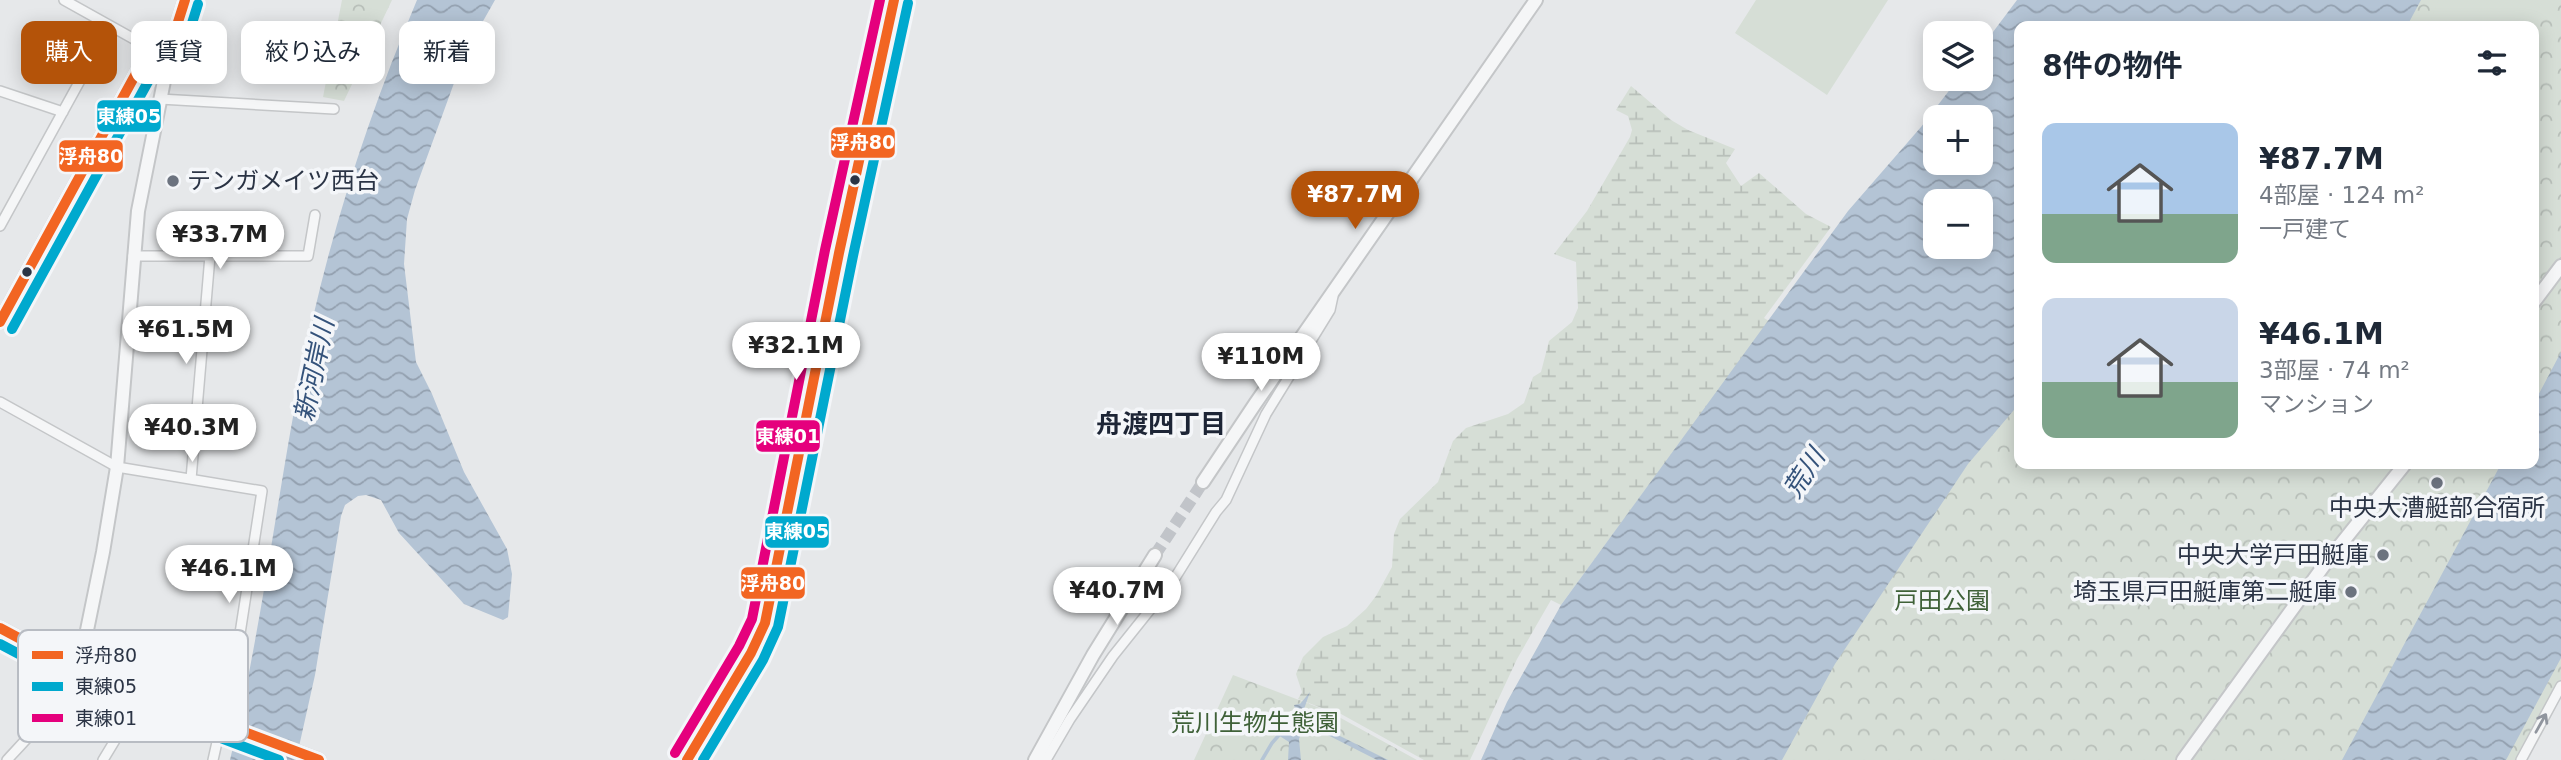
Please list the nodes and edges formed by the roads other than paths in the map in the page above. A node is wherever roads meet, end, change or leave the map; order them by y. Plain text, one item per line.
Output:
1 (64, 0) edge
2 (185, 0) edge
3 (894, 0) edge
4 (1535, 0) edge
5 (101, 21) edge
6 (178, 21) edge
7 (131, 83) edge
8 (78, 84) edge
9 (163, 84) edge
10 (0, 91) edge
11 (160, 99) junction
12 (334, 109) dead end
13 (62, 112) junction
14 (315, 215) dead end
15 (0, 226) edge
16 (133, 256) junction
17 (210, 256) junction
18 (2561, 266) edge
19 (1335, 289) junction
20 (2539, 295) edge
21 (0, 322) edge
22 (0, 402) edge
23 (117, 467) junction
24 (2401, 469) edge
25 (191, 479) junction
26 (1203, 482) tunnel mouth
27 (1156, 555) tunnel mouth
28 (0, 628) edge
29 (87, 630) edge
30 (241, 630) edge
31 (18, 638) edge
32 (2561, 686) edge
33 (248, 734) edge
34 (23, 742) edge
35 (114, 742) edge
36 (219, 742) edge
37 (315, 759) edge
38 (7, 760) edge
39 (103, 760) edge
40 (213, 760) edge
41 (687, 760) edge
42 (1035, 760) edge
43 (1046, 760) edge
44 (2183, 760) edge
45 (2521, 760) edge

1 - 5 street
2 - 6 street
3 - 41 main road
4 - 19 street
7 - 21 street
8 - 13 street
9 - 11 street
10 - 13 street
11 - 12 street
11 - 16 street
13 - 15 street
14 - 17 street
16 - 17 street
16 - 23 street
17 - 25 street
18 - 20 street
19 - 26 street
19 - 43 street
22 - 23 street
23 - 25 street
23 - 29 street
24 - 44 street
25 - 30 street
27 - 42 street
28 - 31 street
45 -> 32 street
33 - 37 street
34 - 38 street
35 - 39 street
36 - 40 street

